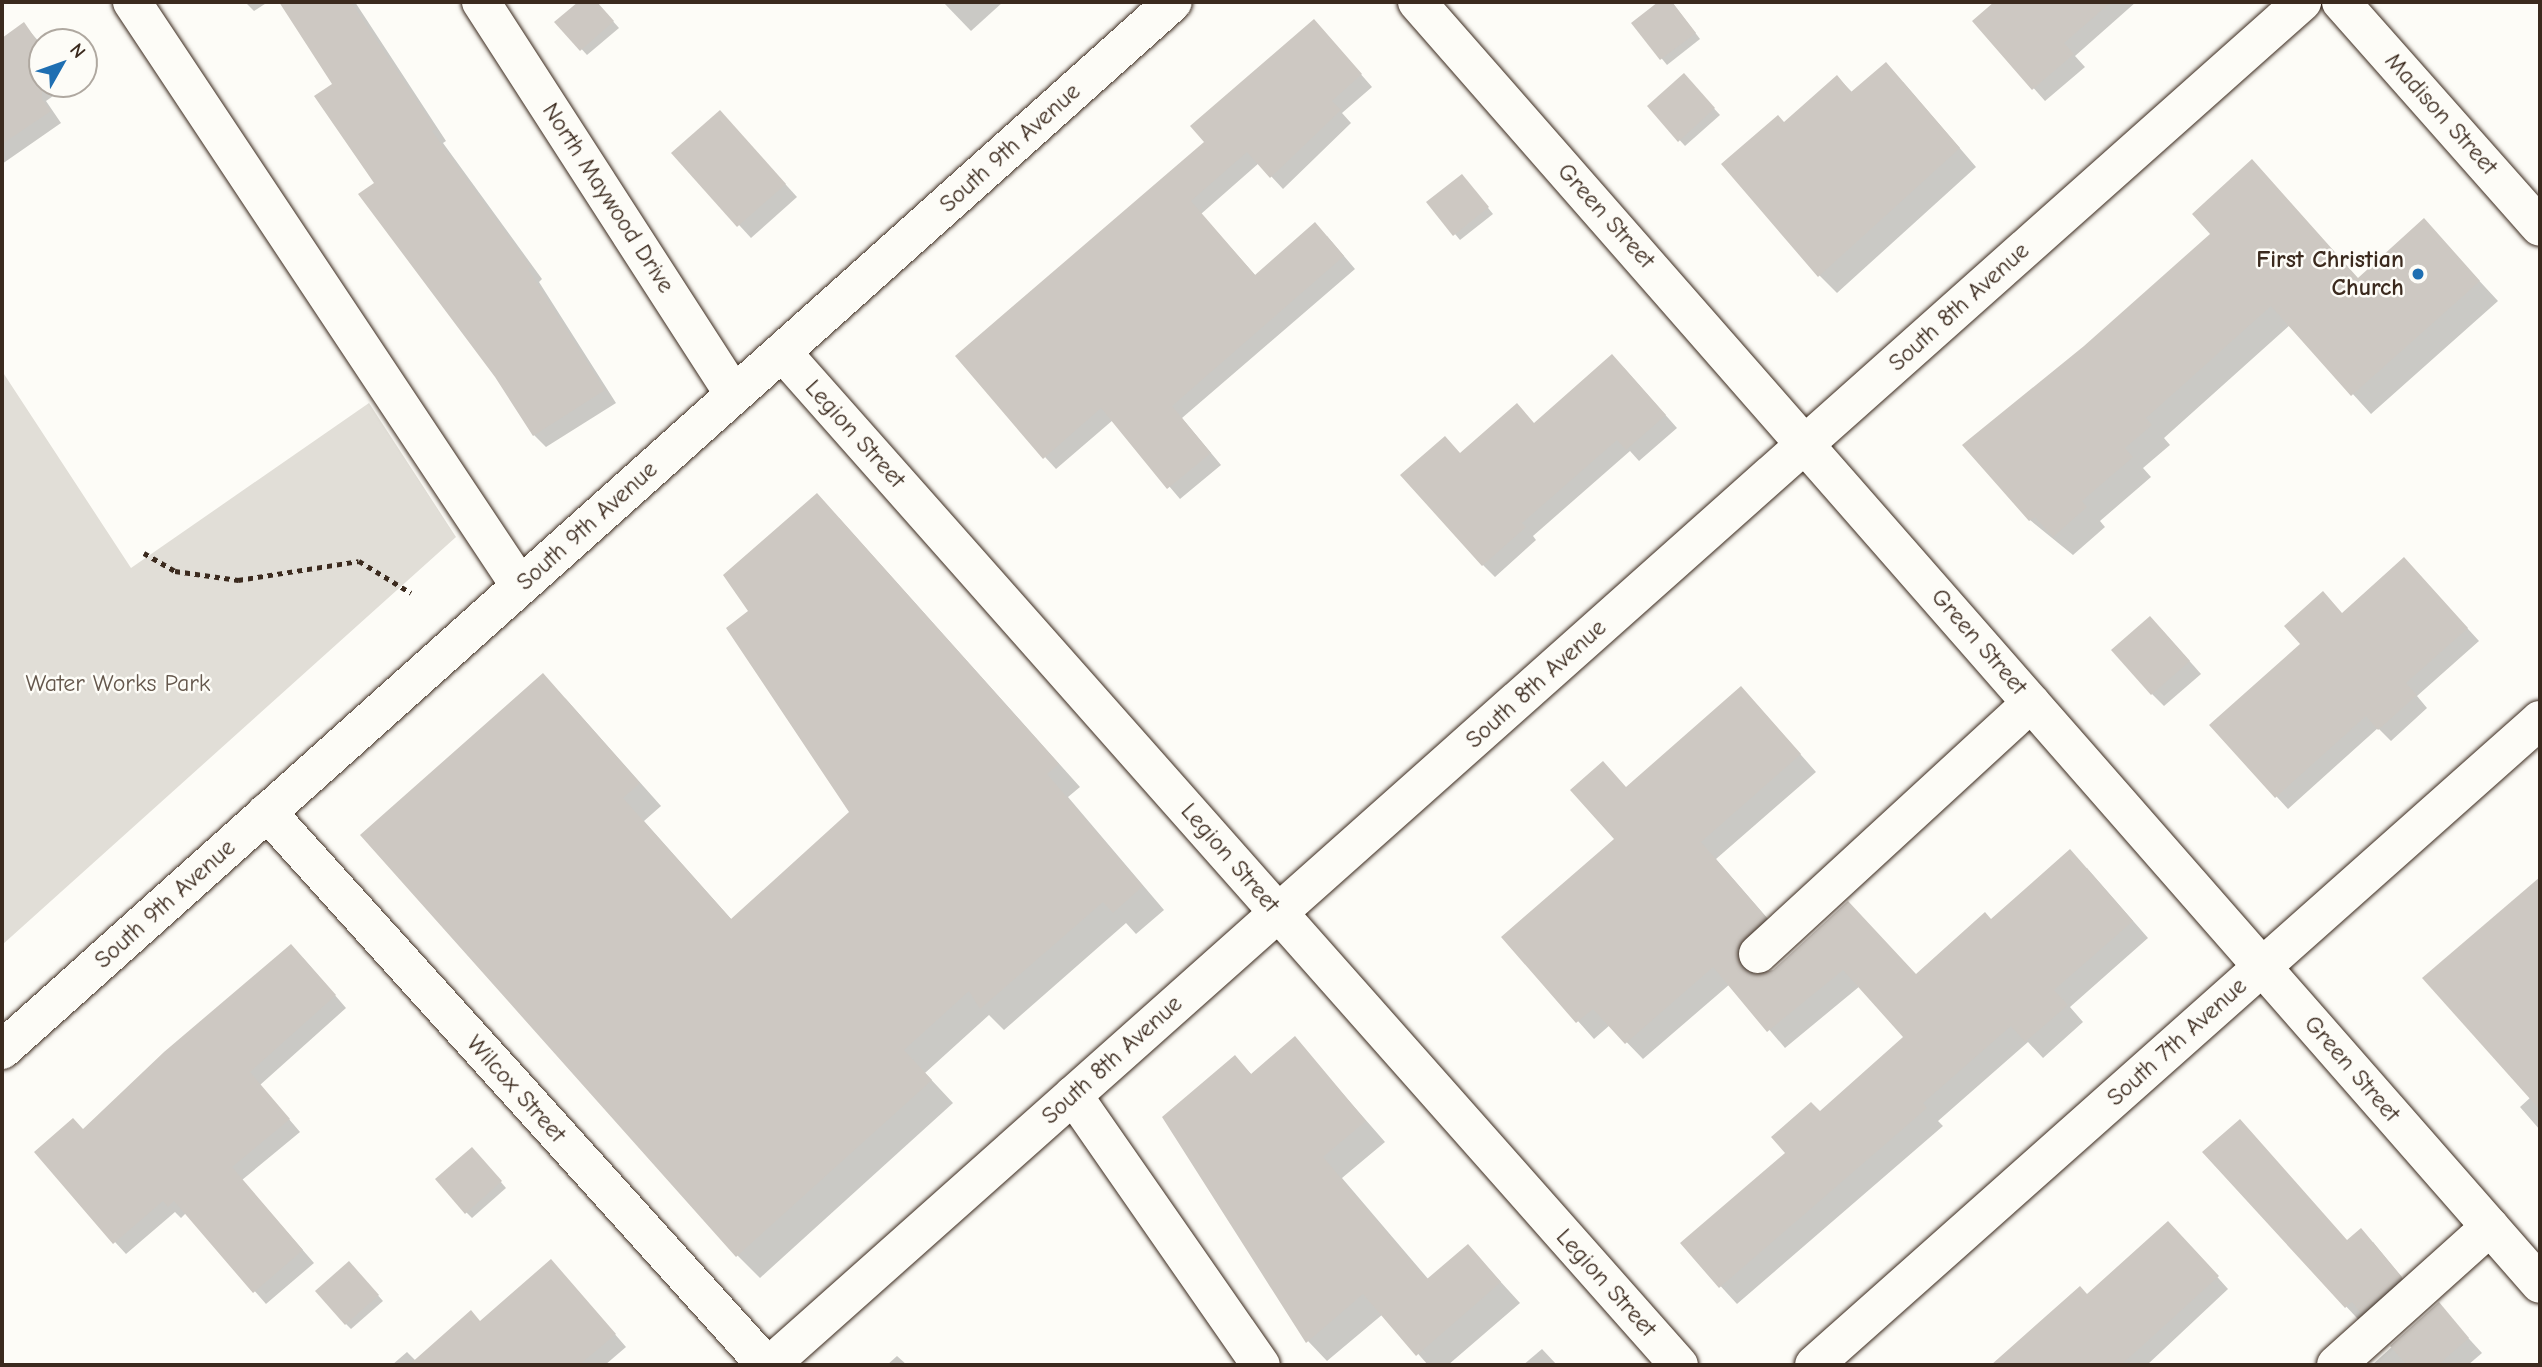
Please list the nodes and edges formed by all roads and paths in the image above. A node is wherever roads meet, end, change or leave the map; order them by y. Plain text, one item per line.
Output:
1 (132, 2) edge
2 (481, 2) edge
3 (1174, 2) edge
4 (1417, 2) edge
5 (2302, 2) edge
6 (2341, 2) edge
7 (2540, 227) edge
8 (782, 352) junction
9 (734, 394) junction
10 (1807, 442) junction
11 (144, 553) dead end
12 (520, 586) junction
13 (411, 593) dead end
14 (2031, 703) junction
15 (2540, 720) edge
16 (267, 812) junction
17 (1278, 912) junction
18 (1758, 954) dead end
19 (2263, 967) junction
20 (2, 1050) edge
21 (1073, 1095) junction
22 (2490, 1227) junction
23 (2540, 1284) edge
24 (768, 1365) edge
25 (1262, 1365) edge
26 (1679, 1365) edge
27 (1814, 1365) edge
28 (2336, 1365) edge

1 - 12 street
2 - 9 street, North Maywood Drive
3 - 8 street, South 9th Avenue
4 - 10 street, Green Street
5 - 10 street, South 8th Avenue
6 - 7 street, Madison Street
8 - 9 street, South 9th Avenue
8 - 17 street, Legion Street
9 - 12 street, South 9th Avenue
10 - 14 street, Green Street
10 - 17 street, South 8th Avenue
11 - 13 path
12 - 16 street, South 9th Avenue
14 - 18 street
14 - 19 street, Green Street
15 - 19 street, South 7th Avenue
16 - 20 street, South 9th Avenue
16 - 24 street, Wilcox Street
17 - 21 street, South 8th Avenue
17 - 26 street, Legion Street
19 - 22 street, Green Street
19 - 27 street, South 7th Avenue
21 - 24 street, South 8th Avenue
21 - 25 street
22 - 23 street, Green Street
22 - 28 street

